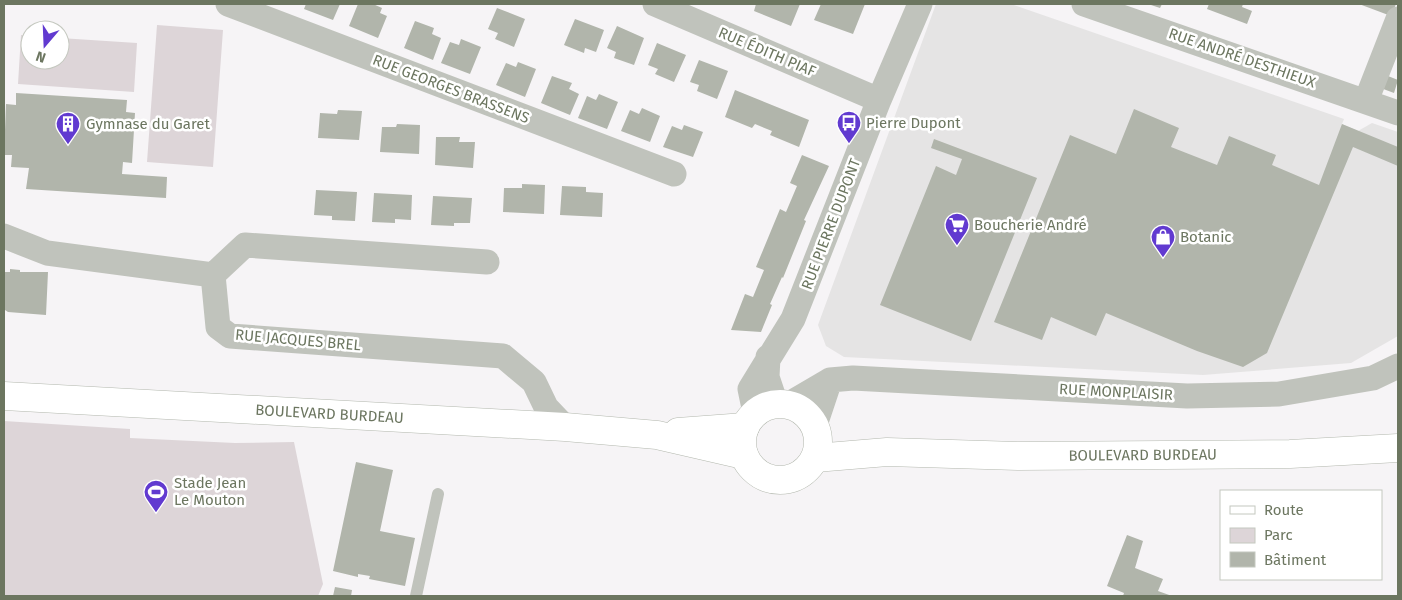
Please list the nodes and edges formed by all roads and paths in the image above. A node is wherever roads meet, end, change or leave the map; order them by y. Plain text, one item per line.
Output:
1 (228, 4) edge
2 (655, 4) edge
3 (920, 4) edge
4 (1084, 4) edge
5 (1398, 19) edge
6 (879, 100) junction
7 (1366, 101) junction
8 (1398, 113) edge
9 (674, 174) dead end
10 (4, 236) edge
11 (487, 262) dead end
12 (213, 275) junction
13 (1398, 366) edge
14 (830, 380) junction
15 (4, 396) edge
16 (766, 412) junction
17 (565, 427) junction
18 (656, 434) junction
19 (816, 439) junction
20 (1398, 448) edge
21 (744, 455) junction
22 (438, 494) dead end
23 (416, 596) edge

1 - 9 street, RUE GEORGES BRASSENS
2 - 6 street, RUE ÉDITH PIAF
3 - 6 street, RUE PIERRE DUPONT
4 - 7 street, RUE ANDRÉ DESTHIEUX
5 - 7 street
6 - 16 street, RUE PIERRE DUPONT
7 - 8 street, RUE ANDRÉ DESTHIEUX
10 - 12 street
11 - 12 street
12 - 17 street, RUE JACQUES BREL
13 - 14 street, RUE MONPLAISIR
14 - 16 street, RUE MONPLAISIR
14 - 19 street
15 - 17 main road, BOULEVARD BURDEAU
16 - 18 main road, BOULEVARD BURDEAU
16 - 19 main road
16 - 21 main road
17 - 18 main road, BOULEVARD BURDEAU
18 - 21 main road, BOULEVARD BURDEAU
19 - 20 main road, BOULEVARD BURDEAU
19 - 21 main road
22 - 23 lane

